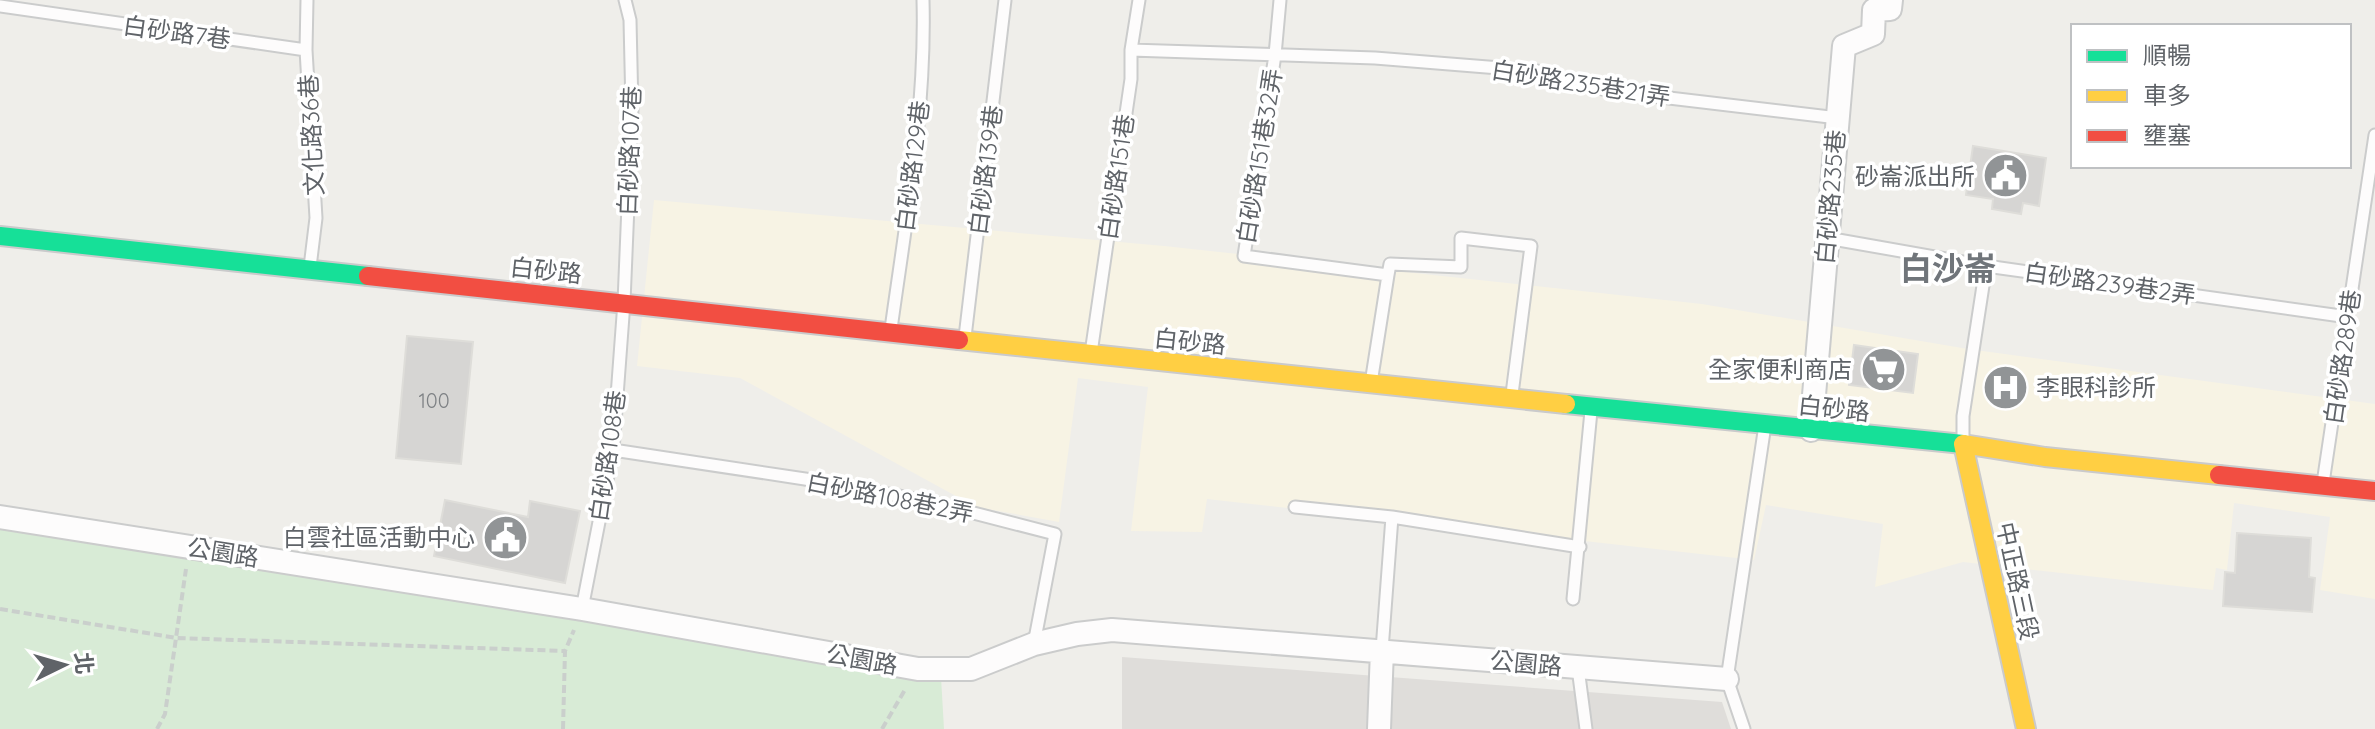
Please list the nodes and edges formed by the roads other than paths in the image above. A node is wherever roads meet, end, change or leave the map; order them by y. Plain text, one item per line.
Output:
1 (307, 0) edge
2 (625, 0) edge
3 (923, 0) edge
4 (1005, 0) edge
5 (1139, 0) edge
6 (1280, 0) edge
7 (1891, 0) edge
8 (0, 6) edge
9 (306, 50) junction
10 (1131, 50) junction
11 (1275, 55) junction
12 (1838, 118) junction
13 (2375, 135) edge
14 (1826, 238) junction
15 (0, 241) edge
16 (1986, 266) junction
17 (310, 269) junction
18 (1388, 275) junction
19 (624, 302) junction
20 (2348, 317) junction
21 (891, 332) junction
22 (964, 340) junction
23 (1091, 354) junction
24 (1371, 383) junction
25 (1511, 398) junction
26 (1591, 406) junction
27 (1765, 425) junction
28 (1811, 430) junction
29 (1963, 444) junction
30 (613, 450) junction
31 (2323, 485) junction
32 (2375, 491) edge
33 (1295, 507) dead end
34 (0, 517) edge
35 (1392, 517) junction
36 (1580, 547) junction
37 (1573, 599) dead end
38 (582, 609) junction
39 (1034, 644) junction
40 (1382, 650) junction
41 (1578, 668) junction
42 (1727, 679) junction
43 (1379, 729) edge
44 (1586, 729) edge
45 (1744, 729) edge
46 (2026, 729) edge

1 - 9 lane, 文化路36巷
2 - 19 lane, 白砂路107巷
3 - 21 lane, 白砂路129巷
4 - 22 lane, 白砂路139巷
5 - 10 lane, 白砂路151巷
6 - 11 lane, 白砂路151巷32弄
7 - 12 street, 白砂路235巷
8 - 9 lane, 白砂路7巷
9 - 17 lane, 文化路36巷
10 - 11 lane, 白砂路151巷32弄
10 - 23 lane, 白砂路151巷
11 - 12 lane, 白砂路235巷21弄
11 - 18 lane, 白砂路151巷32弄
12 - 14 street, 白砂路235巷
13 - 20 lane, 白砂路289巷
14 - 16 lane, 白砂路239巷2弄
14 - 28 street, 白砂路235巷
15 - 17 street, 白砂路
16 - 20 lane, 白砂路239巷2弄
16 - 29 lane
17 - 19 street, 白砂路
18 - 24 lane
18 - 25 lane
19 - 21 street, 白砂路
19 - 30 lane, 白砂路108巷
20 - 31 lane, 白砂路289巷
21 - 22 street, 白砂路
22 - 23 street, 白砂路
23 - 24 street, 白砂路
24 - 25 street, 白砂路
25 - 26 street, 白砂路
26 - 27 street, 白砂路
26 - 36 lane
27 - 28 street, 白砂路
27 - 42 lane
28 - 29 street, 白砂路
29 - 31 street, 白砂路
29 - 46 street, 中正路三段
30 - 38 lane, 白砂路108巷
30 - 39 lane, 白砂路108巷2弄
31 - 32 street, 白砂路
33 - 35 lane
34 - 38 street, 公園路
35 - 36 lane
35 - 40 lane
36 - 37 lane
38 - 39 street, 公園路
39 - 40 street, 公園路
40 - 41 street, 公園路
40 - 43 street
41 - 42 street, 公園路
41 - 44 lane
42 - 45 lane

